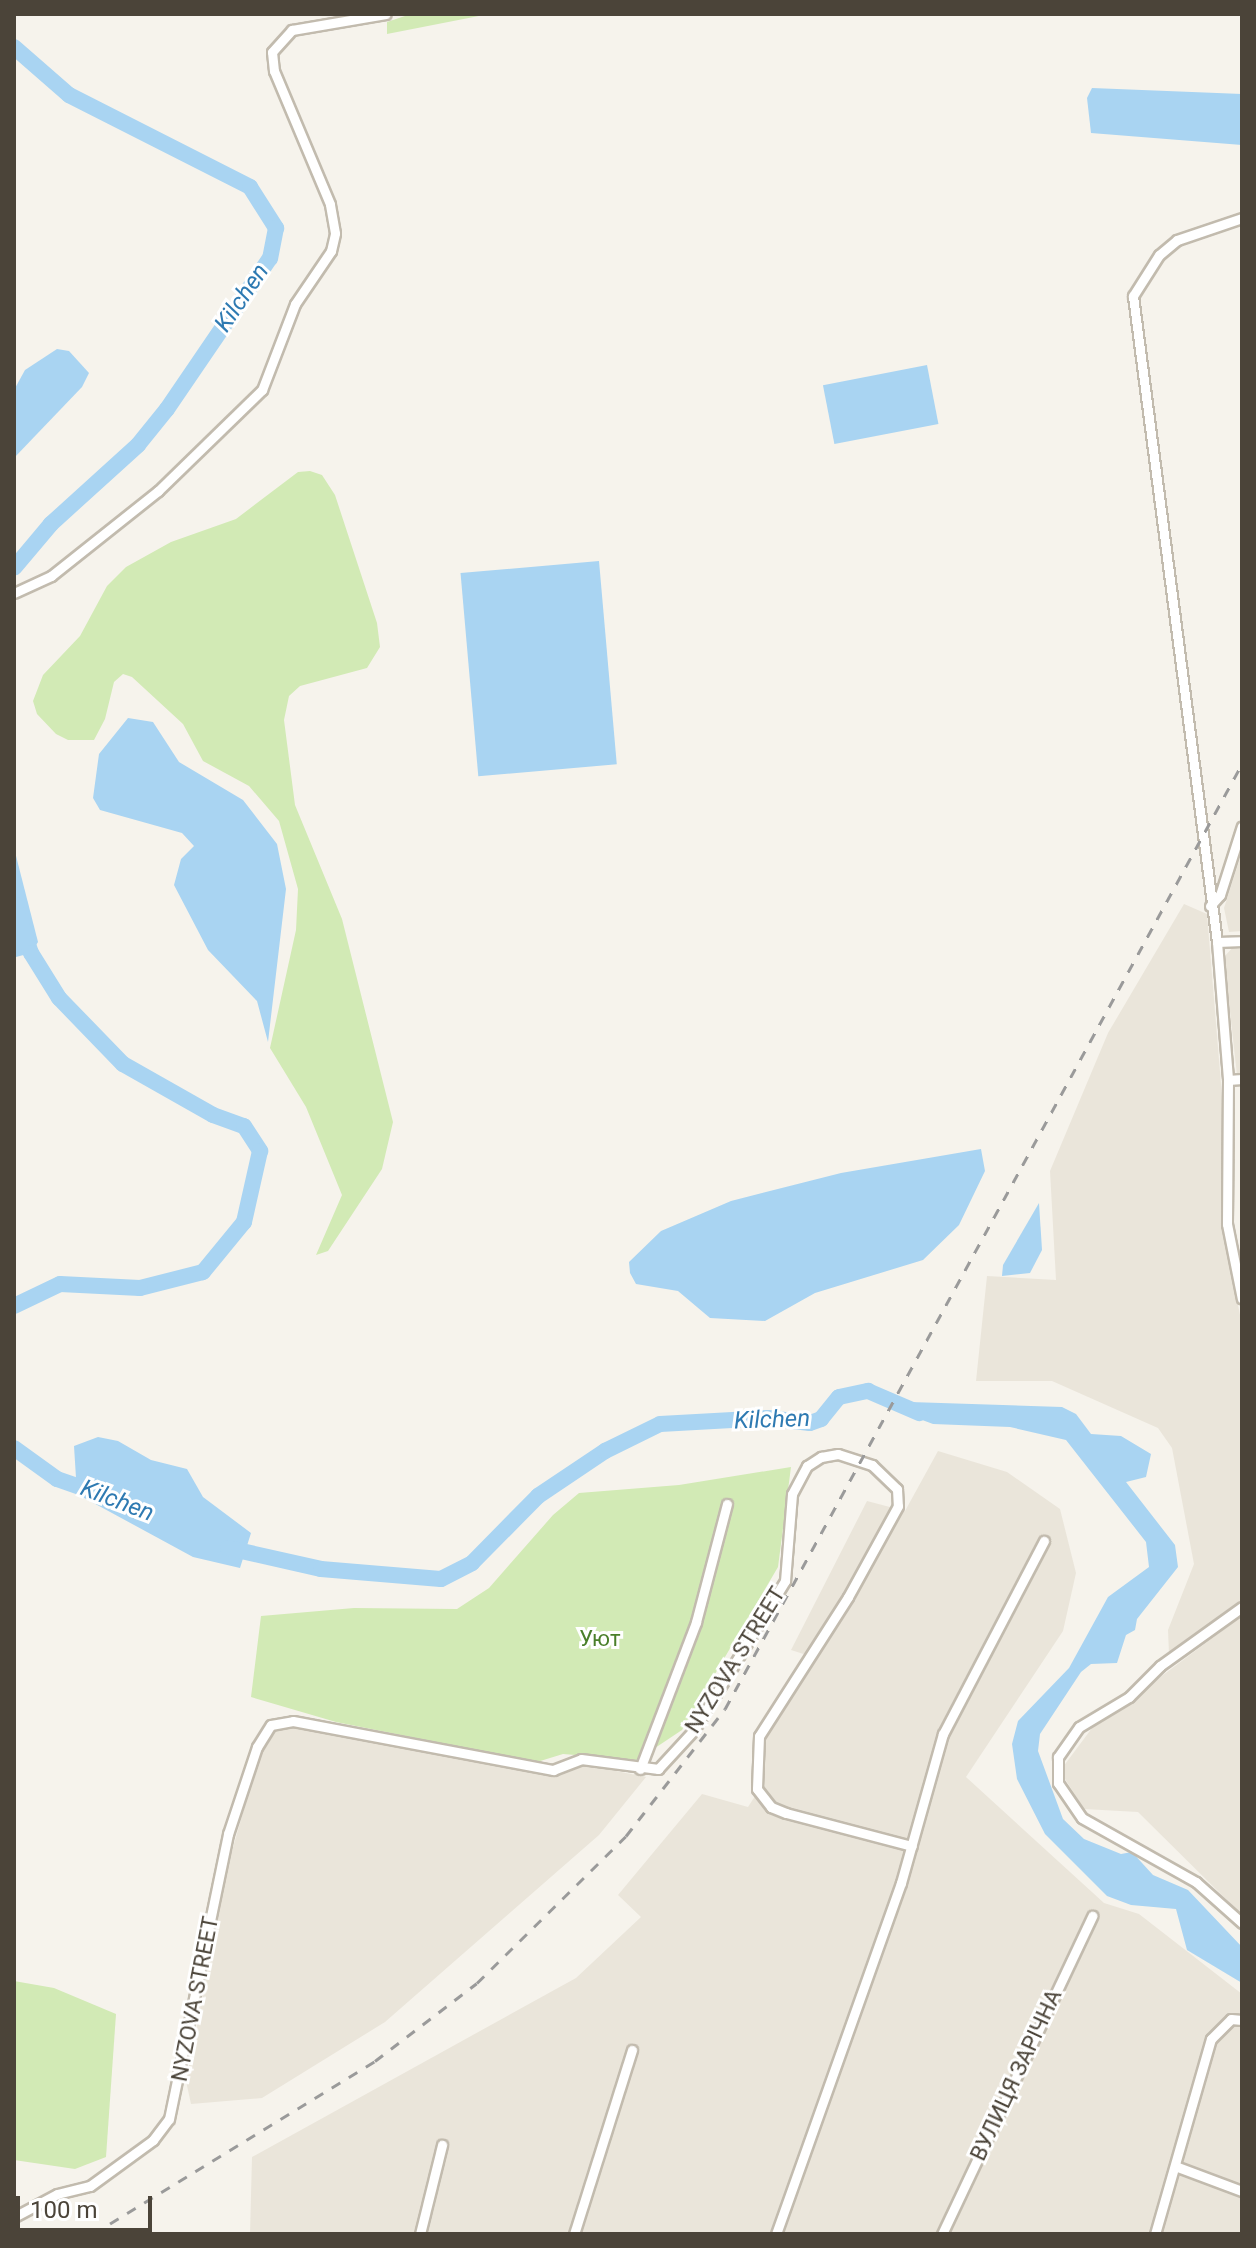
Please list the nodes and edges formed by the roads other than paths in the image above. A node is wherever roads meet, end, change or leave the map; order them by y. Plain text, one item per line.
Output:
1 (386, 14) edge
2 (1242, 218) edge
3 (14, 593) edge
4 (1242, 826) edge
5 (1210, 906) junction
6 (1242, 941) edge
7 (1217, 942) junction
8 (1242, 1079) edge
9 (1228, 1080) junction
10 (1231, 1158) junction
11 (1242, 1158) edge
12 (1242, 1299) edge
13 (727, 1504) dead end
14 (1044, 1541) dead end
15 (1242, 1607) edge
16 (640, 1769) junction
17 (912, 1846) junction
18 (1092, 1916) dead end
19 (1242, 1923) edge
20 (1242, 2020) edge
21 (632, 2050) dead end
22 (442, 2145) dead end
23 (1175, 2166) junction
24 (1242, 2191) edge
25 (14, 2217) edge
26 (420, 2234) edge
27 (574, 2234) edge
28 (776, 2234) edge
29 (942, 2234) edge
30 (1155, 2234) edge

1 - 3 street
2 - 5 street
4 - 5 street
5 - 7 street
6 - 7 street
7 - 9 street
8 - 9 street
9 - 10 street
10 - 11 street
10 - 12 street
13 - 16 street
14 - 17 street
15 - 19 street
16 - 17 street, NYZOVA STREET
16 - 25 street, NYZOVA STREET
17 - 28 street
18 - 29 street, ВУЛИЦЯ ЗАРІЧНА
20 - 23 street
21 - 27 street
22 - 26 street
23 - 24 street
23 - 30 street

